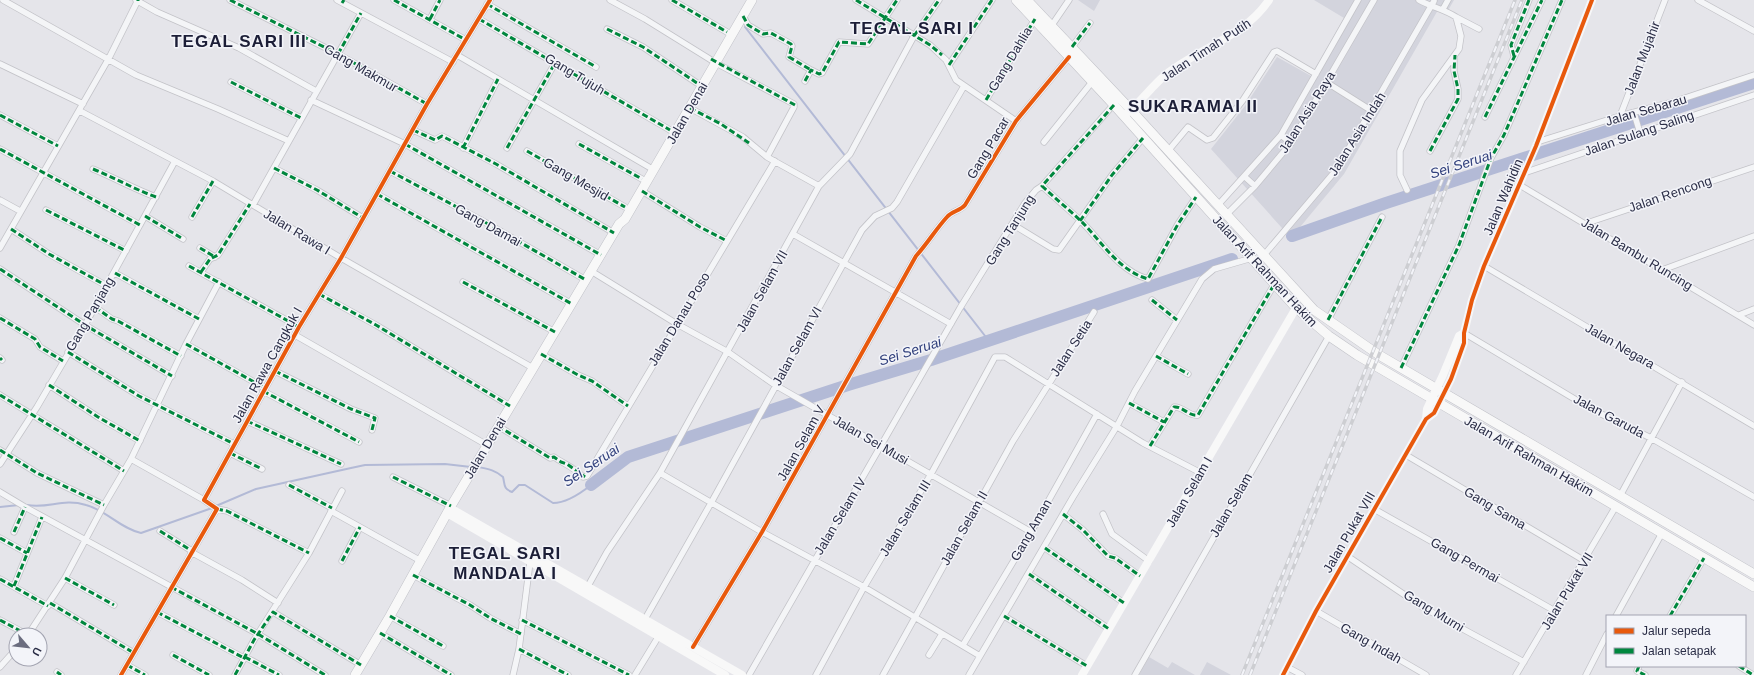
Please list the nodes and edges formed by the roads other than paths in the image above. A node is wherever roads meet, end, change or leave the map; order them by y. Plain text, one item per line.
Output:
1 (2, 0) edge
2 (137, 0) edge
3 (230, 0) edge
4 (336, 0) edge
5 (394, 0) edge
6 (440, 0) edge
7 (610, 0) edge
8 (672, 0) edge
9 (746, 0) edge
10 (752, 0) edge
11 (856, 0) edge
12 (897, 0) edge
13 (939, 0) edge
14 (992, 0) edge
15 (1016, 0) edge
16 (1027, 0) edge
17 (1069, 0) edge
18 (1269, 0) edge
19 (1358, 0) edge
20 (1374, 0) edge
21 (1419, 0) edge
22 (1448, 0) edge
23 (1529, 0) edge
24 (1542, 0) edge
25 (1562, 0) edge
26 (1592, 0) edge
27 (1665, 0) edge
28 (1698, 0) edge
29 (343, 2) edge
30 (489, 2) edge
31 (0, 3) edge
32 (1432, 3) edge
33 (1441, 9) junction
34 (362, 12) junction
35 (741, 14) junction
36 (1456, 17) junction
37 (884, 18) junction
38 (430, 19) junction
39 (479, 19) junction
40 (1035, 19) junction
41 (1090, 23) dead end
42 (607, 29) dead end
43 (1049, 29) junction
44 (1479, 29) dead end
45 (1754, 31) edge
46 (727, 32) junction
47 (914, 36) junction
48 (466, 40) junction
49 (1072, 47) junction
50 (338, 54) junction
51 (1454, 55) junction
52 (457, 56) junction
53 (1514, 56) junction
54 (1069, 57) junction
55 (109, 58) junction
56 (714, 61) junction
57 (453, 62) junction
58 (555, 62) junction
59 (0, 64) edge
60 (948, 65) junction
61 (596, 67) dead end
62 (811, 70) junction
63 (1316, 74) junction
64 (1754, 75) edge
65 (498, 79) junction
66 (805, 80) dead end
67 (231, 82) dead end
68 (1092, 82) junction
69 (1326, 82) junction
70 (697, 83) junction
71 (964, 86) junction
72 (316, 90) junction
73 (1754, 95) edge
74 (311, 100) junction
75 (533, 100) junction
76 (986, 100) junction
77 (1117, 102) junction
78 (83, 104) junction
79 (427, 104) junction
80 (690, 108) junction
81 (1131, 110) junction
82 (80, 111) junction
83 (1372, 111) junction
84 (1635, 115) junction
85 (0, 116) edge
86 (1123, 116) junction
87 (1620, 116) junction
88 (1485, 117) dead end
89 (301, 118) junction
90 (1016, 121) junction
91 (413, 130) junction
92 (670, 130) junction
93 (1640, 131) junction
94 (1281, 135) junction
95 (1143, 138) junction
96 (289, 141) junction
97 (1044, 142) dead end
98 (1291, 143) junction
99 (405, 144) junction
100 (579, 144) dead end
101 (1536, 144) junction
102 (58, 146) junction
103 (463, 148) junction
104 (507, 148) dead end
105 (0, 149) edge
106 (527, 151) dead end
107 (1168, 151) junction
108 (1430, 151) dead end
109 (767, 156) junction
110 (775, 161) junction
111 (175, 162) junction
112 (1754, 167) edge
113 (274, 168) junction
114 (651, 168) junction
115 (94, 169) dead end
116 (390, 171) junction
117 (1525, 171) junction
118 (42, 172) junction
119 (1245, 177) junction
120 (642, 179) junction
121 (213, 181) junction
122 (1518, 184) junction
123 (819, 186) junction
124 (1042, 186) junction
125 (1255, 186) junction
126 (1407, 190) dead end
127 (642, 191) junction
128 (377, 194) junction
129 (156, 197) junction
130 (1196, 197) junction
131 (0, 200) edge
132 (251, 204) junction
133 (1219, 204) junction
134 (625, 207) junction
135 (46, 210) dead end
136 (20, 211) junction
137 (1227, 214) junction
138 (145, 216) junction
139 (192, 217) dead end
140 (1382, 217) dead end
141 (363, 218) junction
142 (1080, 221) junction
143 (1586, 223) junction
144 (619, 224) junction
145 (1012, 224) junction
146 (140, 225) junction
147 (11, 229) junction
148 (614, 233) junction
149 (793, 234) junction
150 (1754, 236) edge
151 (183, 239) dead end
152 (726, 241) junction
153 (0, 248) edge
154 (200, 248) dead end
155 (924, 248) joint
156 (126, 251) junction
157 (600, 255) junction
158 (1264, 255) junction
159 (215, 257) junction
160 (341, 258) junction
161 (1252, 258) junction
162 (844, 261) junction
163 (189, 266) dead end
164 (1484, 266) junction
165 (0, 269) edge
166 (1662, 270) junction
167 (591, 271) junction
168 (201, 272) junction
169 (115, 273) junction
170 (586, 280) junction
171 (218, 282) junction
172 (464, 282) dead end
173 (1275, 283) junction
174 (107, 286) junction
175 (896, 291) junction
176 (319, 294) junction
177 (1152, 300) dead end
178 (572, 304) junction
179 (95, 307) junction
180 (1296, 308) junction
181 (1754, 309) edge
182 (1094, 312) dead end
183 (1739, 315) junction
184 (0, 318) edge
185 (199, 319) junction
186 (1177, 320) junction
187 (1328, 320) junction
188 (677, 324) junction
189 (951, 324) junction
190 (85, 325) junction
191 (1754, 325) edge
192 (299, 327) junction
193 (555, 332) junction
194 (1464, 333) junction
195 (295, 335) junction
196 (1329, 336) junction
197 (186, 344) junction
198 (68, 352) junction
199 (728, 352) junction
200 (541, 354) junction
201 (181, 356) junction
202 (1156, 356) junction
203 (933, 357) joint
204 (63, 362) junction
205 (533, 368) junction
206 (1401, 368) junction
207 (275, 371) junction
208 (1188, 374) dead end
209 (172, 376) junction
210 (1682, 382) junction
211 (1048, 384) junction
212 (49, 385) junction
213 (775, 385) junction
214 (264, 389) junction
215 (1441, 391) junction
216 (0, 395) edge
217 (1436, 401) junction
218 (1129, 403) junction
219 (158, 406) junction
220 (510, 406) junction
221 (628, 406) junction
222 (1097, 414) junction
223 (31, 415) junction
224 (828, 415) junction
225 (247, 421) junction
226 (1164, 422) junction
227 (498, 426) junction
228 (1117, 426) junction
229 (1754, 426) edge
230 (372, 430) dead end
231 (1651, 438) junction
232 (140, 441) junction
233 (359, 442) dead end
234 (234, 444) junction
235 (488, 444) junction
236 (1150, 446) junction
237 (881, 447) junction
238 (0, 450) edge
239 (230, 453) junction
240 (6, 454) junction
241 (1406, 455) junction
242 (131, 459) junction
243 (0, 464) edge
244 (341, 464) dead end
245 (262, 469) dead end
246 (124, 471) junction
247 (660, 472) junction
248 (1201, 473) junction
249 (931, 474) junction
250 (393, 476) dead end
251 (289, 485) dead end
252 (342, 491) dead end
253 (0, 492) edge
254 (1620, 496) junction
255 (1754, 497) edge
256 (204, 500) junction
257 (979, 501) junction
258 (711, 503) junction
259 (103, 506) junction
260 (1616, 506) junction
261 (24, 507) junction
262 (215, 507) junction
263 (449, 509) junction
264 (331, 510) junction
265 (1374, 510) junction
266 (1063, 514) junction
267 (1102, 514) dead end
268 (42, 517) junction
269 (360, 527) junction
270 (160, 531) dead end
271 (14, 532) dead end
272 (762, 532) junction
273 (1030, 532) junction
274 (1662, 533) junction
275 (0, 538) edge
276 (85, 540) junction
277 (1045, 548) junction
278 (192, 552) junction
279 (27, 553) junction
280 (309, 553) junction
281 (1721, 555) junction
282 (1347, 556) junction
283 (1704, 558) junction
284 (814, 560) junction
285 (342, 561) dead end
286 (421, 561) junction
287 (1149, 561) junction
288 (1585, 561) junction
289 (530, 562) junction
290 (1716, 564) junction
291 (1029, 574) junction
292 (1754, 574) edge
293 (413, 575) junction
294 (1140, 576) junction
295 (0, 578) edge
296 (65, 578) junction
297 (14, 586) junction
298 (588, 586) junction
299 (171, 587) junction
300 (864, 587) junction
301 (1754, 587) edge
302 (1124, 603) junction
303 (278, 604) junction
304 (49, 605) junction
305 (114, 605) dead end
306 (1316, 611) junction
307 (157, 612) junction
308 (273, 612) junction
309 (1555, 612) junction
310 (1617, 615) edge
311 (1671, 615) edge
312 (390, 616) junction
313 (1004, 616) junction
314 (645, 618) junction
315 (916, 618) junction
316 (0, 620) edge
317 (522, 620) junction
318 (13, 627) edge
319 (34, 627) edge
320 (1108, 630) junction
321 (380, 633) junction
322 (661, 633) junction
323 (258, 634) junction
324 (520, 634) junction
325 (942, 634) junction
326 (1606, 636) edge
327 (963, 645) junction
328 (443, 646) dead end
329 (693, 647) junction
330 (519, 649) junction
331 (134, 653) junction
332 (173, 655) dead end
333 (929, 655) dead end
334 (980, 656) junction
335 (244, 657) junction
336 (8, 658) edge
337 (1524, 662) junction
338 (127, 665) junction
339 (361, 665) junction
340 (1088, 666) junction
341 (0, 667) edge
342 (1288, 667) junction
343 (1638, 667) edge
344 (1741, 667) edge
345 (1753, 674) edge
346 (121, 675) edge
347 (145, 675) edge
348 (209, 675) edge
349 (235, 675) edge
350 (279, 675) edge
351 (325, 675) edge
352 (355, 675) edge
353 (451, 675) edge
354 (513, 675) edge
355 (568, 675) edge
356 (629, 675) edge
357 (635, 675) edge
358 (725, 675) edge
359 (742, 675) edge
360 (749, 675) edge
361 (816, 675) edge
362 (883, 675) edge
363 (969, 675) edge
364 (1082, 675) edge
365 (1135, 675) edge
366 (1283, 675) edge
367 (1302, 675) edge
368 (1426, 675) edge
369 (1516, 675) edge
370 (1586, 675) edge
371 (1645, 675) edge

1 - 31 street
1 - 55 street
2 - 55 street
2 - 72 street
3 - 50 street, Gang Makmur
4 - 29 street
5 - 38 street
6 - 38 street
7 - 56 street
8 - 46 street
9 - 35 main road, Jalan Denai
10 - 35 main road, Jalan Denai
11 - 37 street
12 - 37 street
13 - 47 street, Jalan Selam VII
14 - 60 street
15 - 40 main road, Jalan Arif Rahman Hakim
16 - 43 main road, Jalan Arif Rahman Hakim
17 - 43 street
18 - 81 street, Jalan Timah Putih
19 - 63 street, Jalan Asia Raya
20 - 69 street, Jalan Asia Raya
21 - 32 street
22 - 33 street
23 - 53 street
24 - 53 street
25 - 206 street
26 - 101 street, Jalan Wahidin
27 - 87 street, Jalan Mujahir
28 - 45 street
29 - 34 street
30 - 39 street, Jalan Rawa Cangkuk I
30 - 61 street
32 - 33 street
32 - 83 street, Jalan Asia Indah
33 - 36 street
34 - 50 street
34 - 57 street
35 - 46 main road, Jalan Denai
35 - 56 main road, Jalan Denai
35 - 62 street
36 - 44 street
36 - 51 street
37 - 47 street
37 - 62 street
38 - 48 street
39 - 48 street, Jalan Rawa Cangkuk I
39 - 58 street, Gang Tujuh
40 - 43 main road, Jalan Arif Rahman Hakim
40 - 76 street, Gang Dahlia
41 - 49 street
42 - 70 street
43 - 49 main road, Jalan Arif Rahman Hakim
43 - 54 main road, Jalan Arif Rahman Hakim
46 - 56 main road, Jalan Denai
47 - 60 street
47 - 123 street, Jalan Selam VII
48 - 52 street, Jalan Rawa Cangkuk I
49 - 77 main road, Jalan Arif Rahman Hakim
50 - 72 street
50 - 79 street, Gang Makmur
51 - 108 street
51 - 126 street
52 - 57 street, Jalan Rawa Cangkuk I
52 - 65 street
53 - 88 street
54 - 68 main road, Jalan Arif Rahman Hakim
54 - 90 street, Gang Pacar
55 - 78 street
55 - 96 street
56 - 70 main road, Jalan Denai
56 - 80 main road, Jalan Denai
56 - 109 street
57 - 79 street, Jalan Rawa Cangkuk I
58 - 75 street
58 - 92 street, Gang Tujuh
59 - 78 street
60 - 71 street
62 - 66 street
63 - 94 street, Jalan Asia Raya
63 - 107 street
64 - 84 street, Jalan Sebarau
65 - 75 street
65 - 103 street
67 - 89 street
68 - 77 main road, Jalan Arif Rahman Hakim
68 - 97 street
69 - 83 street
69 - 98 street, Jalan Asia Raya
70 - 92 main road, Jalan Denai
71 - 76 street
71 - 162 street, Jalan Selam VI
72 - 74 street
73 - 93 street, Jalan Sulang Saling
74 - 89 street
74 - 99 street
75 - 104 street
75 - 114 street
76 - 90 street
77 - 81 main road, Jalan Arif Rahman Hakim
77 - 86 main road, Jalan Arif Rahman Hakim
77 - 124 street, Gang Tanjung
78 - 82 street
79 - 91 street, Jalan Rawa Cangkuk I
80 - 109 street
80 - 114 main road, Jalan Denai
81 - 86 street, Jalan Timah Putih
81 - 107 main road, Jalan Arif Rahman Hakim
82 - 102 street
82 - 111 street, Jalan Rawa I
83 - 158 street, Jalan Asia Indah
84 - 87 street, Jalan Sebarau
84 - 93 street
85 - 102 street
86 - 95 main road, Jalan Arif Rahman Hakim
87 - 101 street, Jalan Sebarau
89 - 96 street
90 - 155 street, Gang Pacar
91 - 99 street, Jalan Rawa Cangkuk I
91 - 103 street
92 - 114 main road, Jalan Denai
93 - 117 street, Jalan Sulang Saling
94 - 98 street
94 - 119 street, Jalan Asia Raya
95 - 130 main road, Jalan Arif Rahman Hakim
95 - 142 street
96 - 113 street
98 - 125 street, Jalan Asia Raya
99 - 116 street, Jalan Rawa Cangkuk I
99 - 157 street
100 - 120 street
101 - 117 street, Jalan Wahidin
102 - 118 street
103 - 148 street
105 - 118 street
106 - 134 street, Gang Mesjid
107 - 133 main road, Jalan Arif Rahman Hakim
109 - 110 street
110 - 123 street
110 - 152 street, Jalan Danau Poso
111 - 121 street, Jalan Rawa I
111 - 129 street, Gang Panjang
112 - 143 street, Jalan Rencong
113 - 132 street
113 - 141 street
114 - 120 main road, Jalan Denai
114 - 127 main road, Jalan Denai
115 - 129 street
116 - 128 street, Jalan Rawa Cangkuk I
116 - 170 street, Gang Damai
117 - 122 street, Jalan Wahidin
118 - 136 street
118 - 146 street
119 - 125 street
119 - 133 street, Jalan Asia Raya
120 - 134 main road, Jalan Denai
121 - 132 street, Jalan Rawa I
121 - 139 street
122 - 143 street, Jalan Bambu Runcing
122 - 164 street, Jalan Wahidin
123 - 149 street, Jalan Selam VII
124 - 142 street
124 - 145 street, Gang Tanjung
125 - 137 street, Jalan Asia Raya
127 - 144 main road, Jalan Denai
127 - 152 street
128 - 141 street, Jalan Rawa Cangkuk I
128 - 178 street
129 - 138 street, Gang Panjang
130 - 142 street
130 - 161 main road, Jalan Arif Rahman Hakim
131 - 136 street
132 - 159 street
132 - 160 street, Jalan Rawa I
133 - 137 main road, Jalan Arif Rahman Hakim
134 - 144 main road, Jalan Denai
135 - 156 street
136 - 147 street
137 - 158 main road, Jalan Arif Rahman Hakim
138 - 146 street, Gang Panjang
138 - 151 street
140 - 187 street
141 - 160 street, Jalan Rawa Cangkuk I
142 - 145 street
143 - 166 street, Jalan Bambu Runcing
144 - 148 main road, Jalan Denai
145 - 189 street, Gang Tanjung
146 - 156 street, Gang Panjang
147 - 153 street
147 - 174 street
148 - 157 main road, Jalan Denai
149 - 162 street
149 - 199 street, Jalan Selam VII
150 - 166 street
152 - 188 street, Jalan Danau Poso
154 - 159 street
155 - 175 street, Jalan Selam V
156 - 169 street, Gang Panjang
157 - 167 main road, Jalan Denai
158 - 187 main road, Jalan Arif Rahman Hakim
159 - 168 street
160 - 176 street, Jalan Rawa Cangkuk I
160 - 205 street, Jalan Rawa I
161 - 173 main road, Jalan Arif Rahman Hakim
161 - 186 street
162 - 175 street
162 - 213 street, Jalan Selam VI
163 - 168 street
164 - 194 street, Jalan Wahidin
164 - 210 street, Jalan Negara
165 - 190 street
166 - 183 street, Jalan Bambu Runcing
167 - 170 main road, Jalan Denai
167 - 188 street, Jalan Sei Musi
168 - 171 street
169 - 174 street, Gang Panjang
169 - 185 street
170 - 178 main road, Jalan Denai
171 - 185 street
171 - 192 street
172 - 193 street
173 - 180 main road, Jalan Arif Rahman Hakim
173 - 226 street
174 - 179 street, Gang Panjang
175 - 189 street
175 - 224 street, Jalan Selam V
176 - 192 street, Jalan Rawa Cangkuk I
176 - 220 street
177 - 186 street
178 - 193 main road, Jalan Denai
179 - 190 street, Gang Panjang
179 - 201 street
180 - 196 main road, Jalan Arif Rahman Hakim
180 - 248 street, Jalan Selam I
181 - 183 street
182 - 211 street, Jalan Setia
183 - 191 street, Jalan Bambu Runcing
184 - 204 street
185 - 197 street
186 - 202 street
187 - 206 main road, Jalan Arif Rahman Hakim
188 - 199 street, Jalan Sei Musi
188 - 221 street, Jalan Danau Poso
189 - 203 street, Gang Tanjung
190 - 198 street, Gang Panjang
190 - 209 street
192 - 195 street, Jalan Rawa Cangkuk I
193 - 200 main road, Jalan Denai
194 - 215 street, Jalan Wahidin
194 - 231 street, Jalan Garuda
195 - 207 street, Jalan Rawa Cangkuk I
195 - 235 street
196 - 217 main road, Jalan Arif Rahman Hakim
196 - 365 street, Jalan Selam
197 - 201 street
197 - 214 street
198 - 204 street, Gang Panjang
198 - 219 street
199 - 213 street, Jalan Sei Musi
199 - 247 street, Jalan Selam VII
200 - 205 main road, Jalan Denai
200 - 221 street
201 - 209 street
202 - 208 street
202 - 218 street
203 - 237 street, Jalan Selam IV
204 - 212 street, Gang Panjang
205 - 220 main road, Jalan Denai
206 - 215 main road, Jalan Arif Rahman Hakim
207 - 214 street, Jalan Rawa Cangkuk I
207 - 230 street
209 - 219 street
210 - 229 street, Jalan Negara
210 - 231 street
211 - 222 street
211 - 249 street, Jalan Selam III
211 - 257 street, Jalan Selam II
212 - 223 street, Gang Panjang
212 - 232 street
213 - 224 street, Jalan Sei Musi
213 - 258 street, Jalan Selam VI
214 - 225 street, Jalan Rawa Cangkuk I
214 - 233 street
215 - 217 street, Jalan Wahidin
215 - 254 main road, Jalan Arif Rahman Hakim
216 - 223 street
217 - 241 street, Jalan Pukat VIII
217 - 260 main road, Jalan Arif Rahman Hakim
218 - 226 street
218 - 228 street
219 - 232 street
219 - 234 street
220 - 227 main road, Jalan Denai
221 - 227 street, Jalan Danau Poso
222 - 228 street
222 - 273 street, Gang Aman
223 - 240 street, Gang Panjang
223 - 246 street
224 - 237 street, Jalan Sei Musi
224 - 272 street, Jalan Selam V
225 - 234 street, Jalan Rawa Cangkuk I
225 - 244 street
226 - 236 street
227 - 235 main road, Jalan Denai
228 - 236 street
228 - 266 street
231 - 254 street
231 - 255 street, Jalan Garuda
232 - 242 street
234 - 239 street, Jalan Rawa Cangkuk I
235 - 263 main road, Jalan Denai
236 - 248 street
237 - 249 street, Jalan Sei Musi
237 - 284 street, Jalan Selam IV
238 - 240 street
239 - 245 street
239 - 256 street, Jalan Rawa Cangkuk I
240 - 243 street, Gang Panjang
240 - 259 street
241 - 265 street, Jalan Pukat VIII
241 - 288 street, Gang Sama
242 - 246 street
242 - 256 street
246 - 259 street
247 - 258 street
247 - 298 street, Jalan Selam VII
248 - 287 street, Jalan Selam I
249 - 257 street, Jalan Sei Musi
249 - 300 street, Jalan Selam III
250 - 263 street
251 - 264 street
252 - 264 street
253 - 261 street
254 - 281 main road, Jalan Arif Rahman Hakim
256 - 262 street
257 - 273 street, Jalan Sei Musi
257 - 315 street, Jalan Selam II
258 - 272 street
258 - 314 street, Jalan Selam VI
259 - 276 street
260 - 274 main road, Jalan Arif Rahman Hakim
260 - 288 street, Jalan Pukat VII
261 - 268 street
261 - 271 street
262 - 278 street
262 - 280 street
263 - 286 main road, Jalan Denai
263 - 289 street
263 - 298 street
264 - 269 street
264 - 280 street
265 - 282 street, Jalan Pukat VIII
265 - 309 street, Gang Permai
266 - 277 street
266 - 294 street
267 - 287 street
268 - 276 street
268 - 279 street
269 - 285 street
269 - 286 street
270 - 278 street
272 - 284 street
272 - 329 street, Jalan Selam V
273 - 327 street, Gang Aman
274 - 283 main road, Jalan Arif Rahman Hakim
274 - 310 street
275 - 279 street
276 - 296 street
276 - 299 street
277 - 291 street
277 - 302 street
278 - 299 street
278 - 303 street
279 - 297 street
280 - 303 street
281 - 290 main road
281 - 292 main road, Jalan Arif Rahman Hakim
282 - 306 street, Jalan Pukat VIII
282 - 337 street, Gang Murni
283 - 290 main road, Jalan Arif Rahman Hakim
283 - 311 street
284 - 300 street
284 - 360 street, Jalan Selam IV
286 - 293 main road, Jalan Denai
287 - 294 street, Jalan Selam I
288 - 309 street, Jalan Pukat VII
289 - 317 street
289 - 322 street
290 - 301 main road, Jalan Arif Rahman Hakim
291 - 313 street
291 - 320 street
293 - 312 main road, Jalan Denai
293 - 324 street
294 - 302 street, Jalan Selam I
295 - 297 street
296 - 304 street
296 - 305 street
297 - 304 street
298 - 314 street
299 - 307 street
299 - 323 street
300 - 315 street
300 - 361 street, Jalan Selam III
302 - 320 street, Jalan Selam I
303 - 308 street
304 - 319 street
304 - 331 street
306 - 342 street, Jalan Pukat VIII
306 - 368 street, Gang Indah
307 - 331 street
307 - 335 street
308 - 323 street
308 - 339 street
309 - 337 street, Jalan Pukat VII
312 - 321 main road, Jalan Denai
312 - 328 street
313 - 334 street
313 - 340 street
314 - 322 street
315 - 325 street
315 - 362 street, Jalan Selam II
316 - 318 street
317 - 324 street
317 - 356 street
320 - 340 street, Jalan Selam I
321 - 339 main road, Jalan Denai
321 - 353 street
322 - 329 street
322 - 357 street
322 - 358 street
323 - 335 street
323 - 351 street
324 - 330 street
325 - 327 street
325 - 333 street
326 - 370 street
327 - 334 street
329 - 359 street
330 - 354 street
330 - 355 street
331 - 338 street
332 - 348 street
334 - 363 street
335 - 349 street
335 - 350 street
336 - 341 street
337 - 369 street, Jalan Pukat VII
338 - 346 street
338 - 347 street
339 - 352 main road, Jalan Denai
340 - 364 street, Jalan Selam I
342 - 366 street, Jalan Pukat VIII
342 - 367 street
343 - 371 street
344 - 345 street

